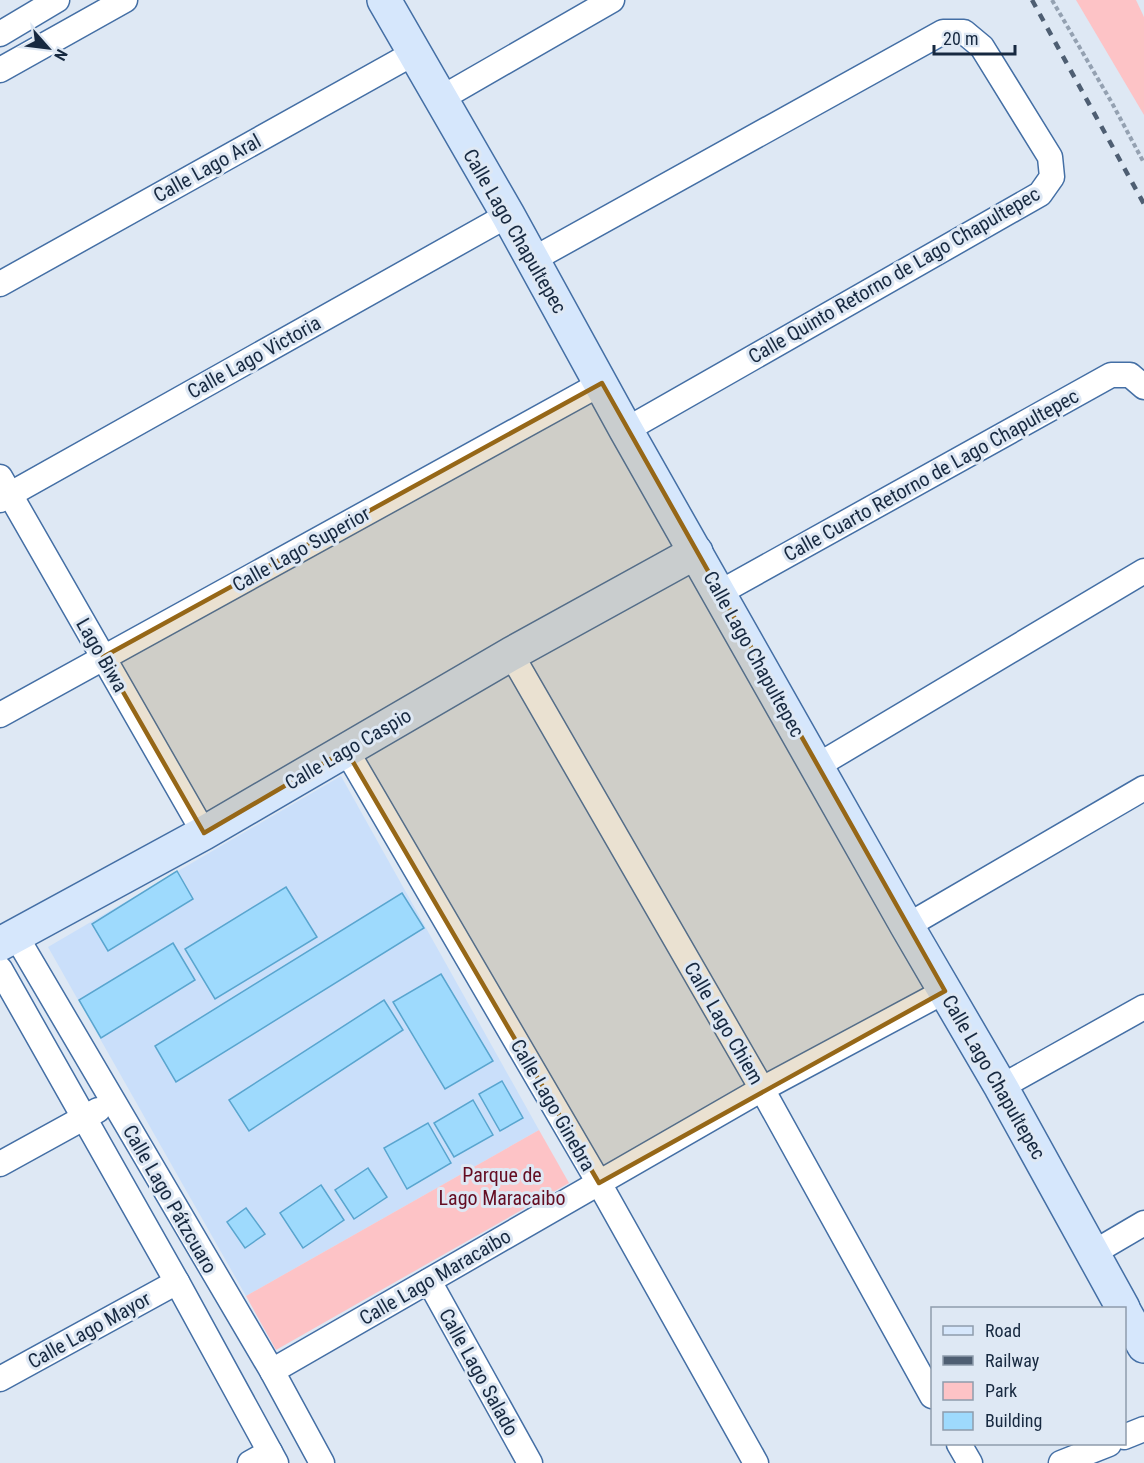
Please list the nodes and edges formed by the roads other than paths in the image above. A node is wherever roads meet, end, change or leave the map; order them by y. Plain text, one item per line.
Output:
1 (57, 0) edge
2 (125, 0) edge
3 (384, 0) edge
4 (612, 0) edge
5 (0, 34) edge
6 (414, 52) junction
7 (0, 70) edge
8 (440, 99) junction
9 (508, 214) junction
10 (532, 260) junction
11 (0, 284) edge
12 (602, 383) junction
13 (1144, 387) edge
14 (626, 430) junction
15 (3, 491) edge
16 (696, 552) junction
17 (1144, 571) edge
18 (719, 593) junction
19 (511, 654) junction
20 (104, 657) junction
21 (0, 715) edge
22 (346, 750) junction
23 (817, 766) junction
24 (1144, 788) edge
25 (204, 833) junction
26 (907, 926) junction
27 (8, 940) edge
28 (0, 969) edge
29 (945, 991) junction
30 (1144, 1007) edge
31 (1001, 1087) junction
32 (762, 1089) junction
33 (113, 1101) junction
34 (84, 1117) junction
35 (0, 1164) edge
36 (599, 1183) junction
37 (163, 1186) junction
38 (133, 1204) junction
39 (1144, 1223) edge
40 (1093, 1253) junction
41 (177, 1281) junction
42 (429, 1281) junction
43 (1122, 1307) edge
44 (1126, 1314) edge
45 (1144, 1346) edge
46 (272, 1371) junction
47 (0, 1379) edge
48 (931, 1392) edge
49 (1144, 1430) edge
50 (1126, 1437) edge
51 (960, 1445) edge
52 (1104, 1445) edge
53 (265, 1459) edge
54 (322, 1463) edge
55 (530, 1463) edge
56 (756, 1463) edge
57 (970, 1463) edge
58 (1061, 1463) edge

1 - 5 street
2 - 7 street
3 - 6 street, Calle Lago Chapultepec
4 - 8 street
6 - 8 street, Calle Lago Chapultepec
6 - 11 street, Calle Lago Aral
8 - 9 street, Calle Lago Chapultepec
9 - 10 street, Calle Lago Chapultepec
9 - 15 street, Calle Lago Victoria
10 - 12 street, Calle Lago Chapultepec
10 - 14 street, Calle Quinto Retorno de Lago Chapultepec
12 - 14 street, Calle Lago Chapultepec
12 - 20 street, Calle Lago Superior
13 - 18 street, Calle Cuarto Retorno de Lago Chapultepec
14 - 16 street, Calle Lago Chapultepec
15 - 20 street, Lago Biwa
16 - 18 street, Calle Lago Chapultepec
16 - 19 street, Calle Lago Caspio
17 - 23 street
18 - 23 street, Calle Lago Chapultepec
19 - 22 street, Calle Lago Caspio
19 - 32 street, Calle Lago Chiem
20 - 21 street, Calle Lago Superior
20 - 25 street, Lago Biwa
22 - 25 street, Calle Lago Caspio
22 - 36 street, Calle Lago Ginebra
23 - 26 street, Calle Lago Chapultepec
24 - 26 street
25 - 27 street, Calle Lago Caspio
26 - 29 street, Calle Lago Chapultepec
27 - 33 street, Calle Lago Pátzcuaro
28 - 34 street, Calle Lago Pátzcuaro
29 - 31 street, Calle Lago Chapultepec
29 - 32 street, Calle Lago Maracaibo
30 - 31 street
31 - 40 street, Calle Lago Chapultepec
32 - 36 street, Calle Lago Maracaibo
32 - 48 street, Calle Lago Chiem
33 - 34 street
33 - 37 street, Calle Lago Pátzcuaro
34 - 35 street
34 - 38 street, Calle Lago Pátzcuaro
36 - 42 street, Calle Lago Maracaibo
36 - 56 street, Calle Lago Ginebra
37 - 38 street
37 - 46 street, Calle Lago Pátzcuaro
38 - 41 street, Calle Lago Pátzcuaro
39 - 40 street
40 - 43 street, Calle Lago Chapultepec
41 - 47 street, Calle Lago Mayor
41 - 53 street, Calle Lago Pátzcuaro
42 - 46 street, Calle Lago Maracaibo
42 - 55 street, Calle Lago Salado
44 - 45 street, Calle Lago Chapultepec
46 - 54 street, Calle Lago Pátzcuaro
49 - 50 street
51 - 57 street
52 - 58 street

